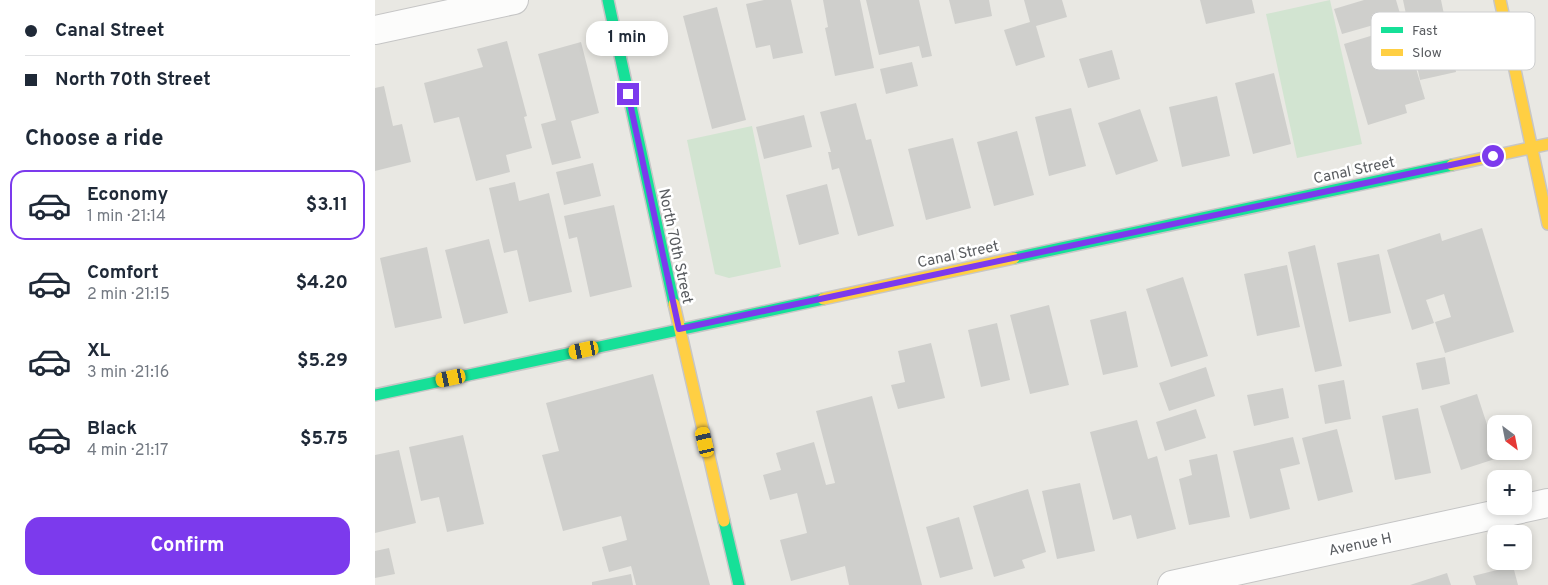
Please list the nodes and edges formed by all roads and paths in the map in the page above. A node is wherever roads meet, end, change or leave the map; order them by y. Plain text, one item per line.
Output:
1 (514, 0) edge
2 (608, 0) edge
3 (375, 30) edge
4 (1515, 70) edge
5 (1548, 144) edge
6 (1532, 148) junction
7 (1548, 224) edge
8 (679, 329) junction
9 (375, 394) edge
10 (1548, 503) edge
11 (739, 585) edge
12 (1172, 585) edge

1 - 3 street
2 - 8 street, North 70th Street
4 - 6 street
5 - 6 street, Canal Street
6 - 7 street
6 - 8 street, Canal Street
8 - 9 street, Canal Street
8 - 11 street, North 70th Street
10 - 12 street, Avenue H

